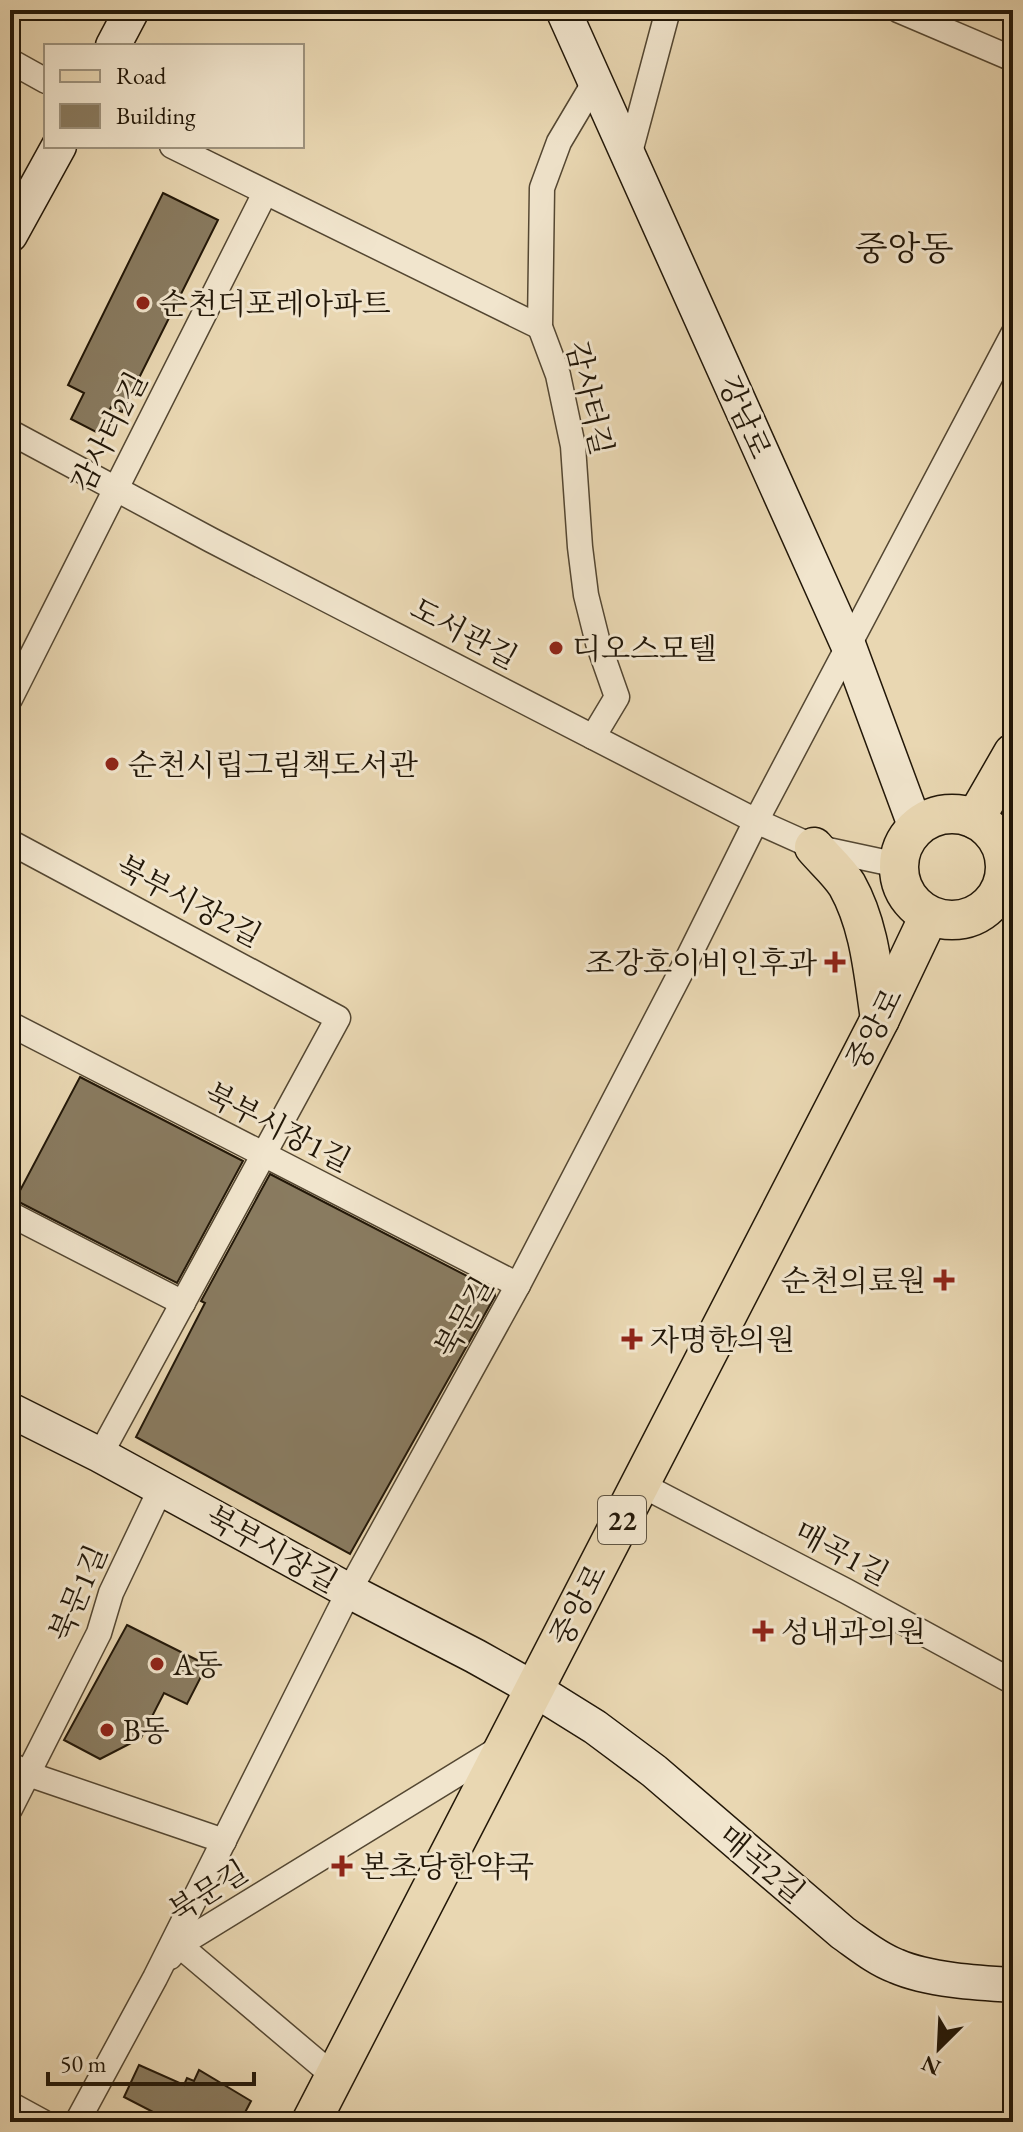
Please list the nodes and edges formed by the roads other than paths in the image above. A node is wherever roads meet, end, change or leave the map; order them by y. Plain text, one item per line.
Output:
1 (132, 10) edge
2 (563, 10) edge
3 (668, 10) edge
4 (898, 10) edge
5 (114, 44) edge
6 (1013, 59) edge
7 (10, 61) edge
8 (44, 80) edge
9 (594, 83) junction
10 (58, 148) edge
11 (176, 148) edge
12 (629, 156) junction
13 (265, 193) junction
14 (10, 235) edge
15 (540, 327) junction
16 (1013, 334) edge
17 (10, 432) edge
18 (117, 489) junction
19 (849, 647) junction
20 (10, 699) edge
21 (593, 737) junction
22 (1013, 753) edge
23 (756, 821) junction
24 (993, 827) edge
25 (916, 828) junction
26 (10, 842) edge
27 (814, 847) junction
28 (898, 865) junction
29 (1010, 871) edge
30 (929, 916) junction
31 (880, 1019) junction
32 (10, 1024) edge
33 (262, 1155) junction
34 (10, 1214) edge
35 (518, 1285) junction
36 (183, 1303) junction
37 (10, 1410) edge
38 (100, 1455) junction
39 (640, 1484) junction
40 (161, 1488) junction
41 (349, 1591) junction
42 (1013, 1682) edge
43 (534, 1689) junction
44 (509, 1743) junction
45 (19, 1769) edge
46 (10, 1809) edge
47 (224, 1841) junction
48 (179, 1945) junction
49 (155, 1978) junction
50 (1013, 1985) edge
51 (335, 2077) junction
52 (10, 2104) edge
53 (43, 2122) edge
54 (77, 2122) edge
55 (311, 2122) edge

1 - 5 street
2 - 9 street, 강남로
3 - 12 street
4 - 6 street
7 - 8 street
9 - 12 street, 강남로
9 - 15 street
10 - 14 street
11 - 13 street, 감사터길
12 - 19 street, 강남로
13 - 15 street, 감사터길
13 - 18 street, 감사터2길
15 - 21 street, 감사터길
16 - 19 street, 북문길
17 - 18 street, 도서관길
18 - 20 street, 감사터2길
18 - 21 street, 도서관길
19 - 23 street, 북문길
19 - 25 street, 강남로
21 - 23 street, 도서관길
22 - 24 main road
23 - 27 street, 도서관길
23 - 35 street, 북문길
24 - 25 main road
24 - 29 main road
25 - 28 main road
26 - 33 street, 북부시장2길
27 - 28 street, 도서관길
27 - 31 main road
28 - 30 main road
29 - 30 main road
30 - 31 main road, 중앙로 / 22
31 - 39 main road, 중앙로 / 22
32 - 33 street, 북부시장1길
33 - 35 street, 북부시장1길
33 - 36 street
34 - 36 street
35 - 41 street, 북문길
36 - 38 street
37 - 38 street, 북부시장길
38 - 40 street, 북부시장길
39 - 42 street, 매곡1길
39 - 43 main road, 중앙로 / 22
40 - 41 street, 북부시장길
40 - 45 street, 북문1길
41 - 43 street, 북부시장길
41 - 47 street, 북문길
43 - 44 main road, 중앙로 / 22
43 - 50 street, 매곡2길
44 - 48 street, 북문길
44 - 51 main road, 중앙로 / 22
45 - 46 street, 북문1길
45 - 47 street, 북문길
47 - 49 street, 북문길
48 - 49 street, 북문길
48 - 51 street
49 - 54 street, 북문길
51 - 55 main road, 중앙로 / 22
52 - 53 street

